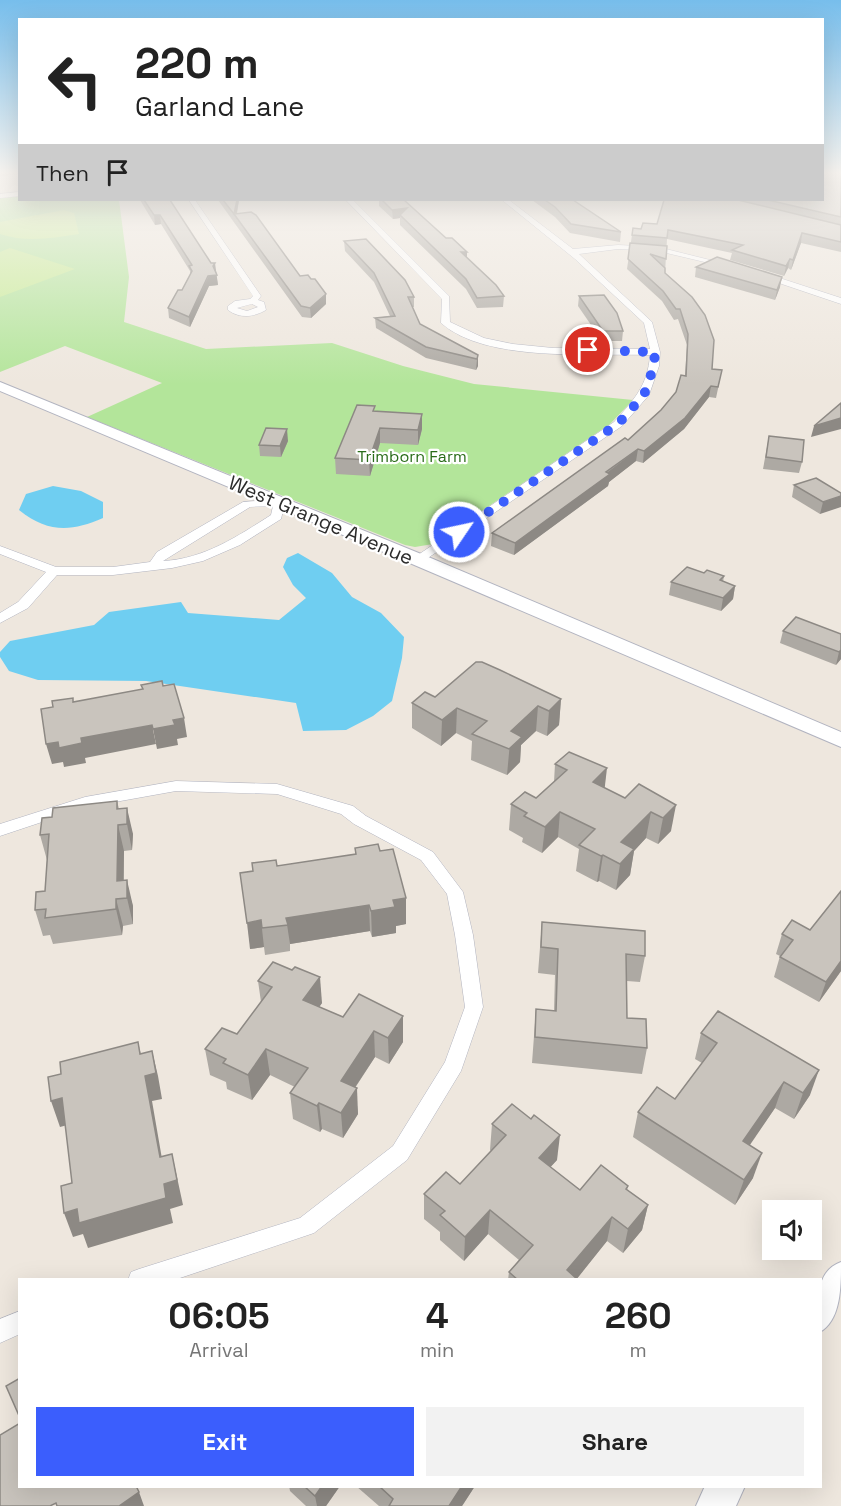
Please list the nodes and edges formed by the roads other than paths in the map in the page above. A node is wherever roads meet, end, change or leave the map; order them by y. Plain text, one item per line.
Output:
1 (221, 243) edge
2 (392, 243) edge
3 (561, 243) edge
4 (572, 252) junction
5 (736, 267) edge
6 (756, 273) edge
7 (841, 301) edge
8 (253, 302) dead end
9 (655, 352) junction
10 (0, 386) edge
11 (279, 502) junction
12 (0, 550) edge
13 (419, 560) junction
14 (154, 565) junction
15 (54, 571) junction
16 (0, 619) edge
17 (841, 740) edge
18 (0, 830) edge
19 (145, 1278) edge
20 (841, 1278) edge
21 (822, 1311) edge
22 (18, 1323) edge
23 (0, 1331) edge
24 (725, 1488) edge
25 (716, 1506) edge

1 - 8 street
2 - 9 street
3 - 4 street
4 - 5 street
4 - 9 street
6 - 7 street
9 - 13 street
10 - 11 street, West Grange Avenue
11 - 13 street, West Grange Avenue
11 - 14 street
11 - 14 street
12 - 15 street
13 - 17 street, West Grange Avenue
14 - 15 street
15 - 16 street
18 - 19 street
20 - 21 street
22 - 23 street
24 - 25 street

